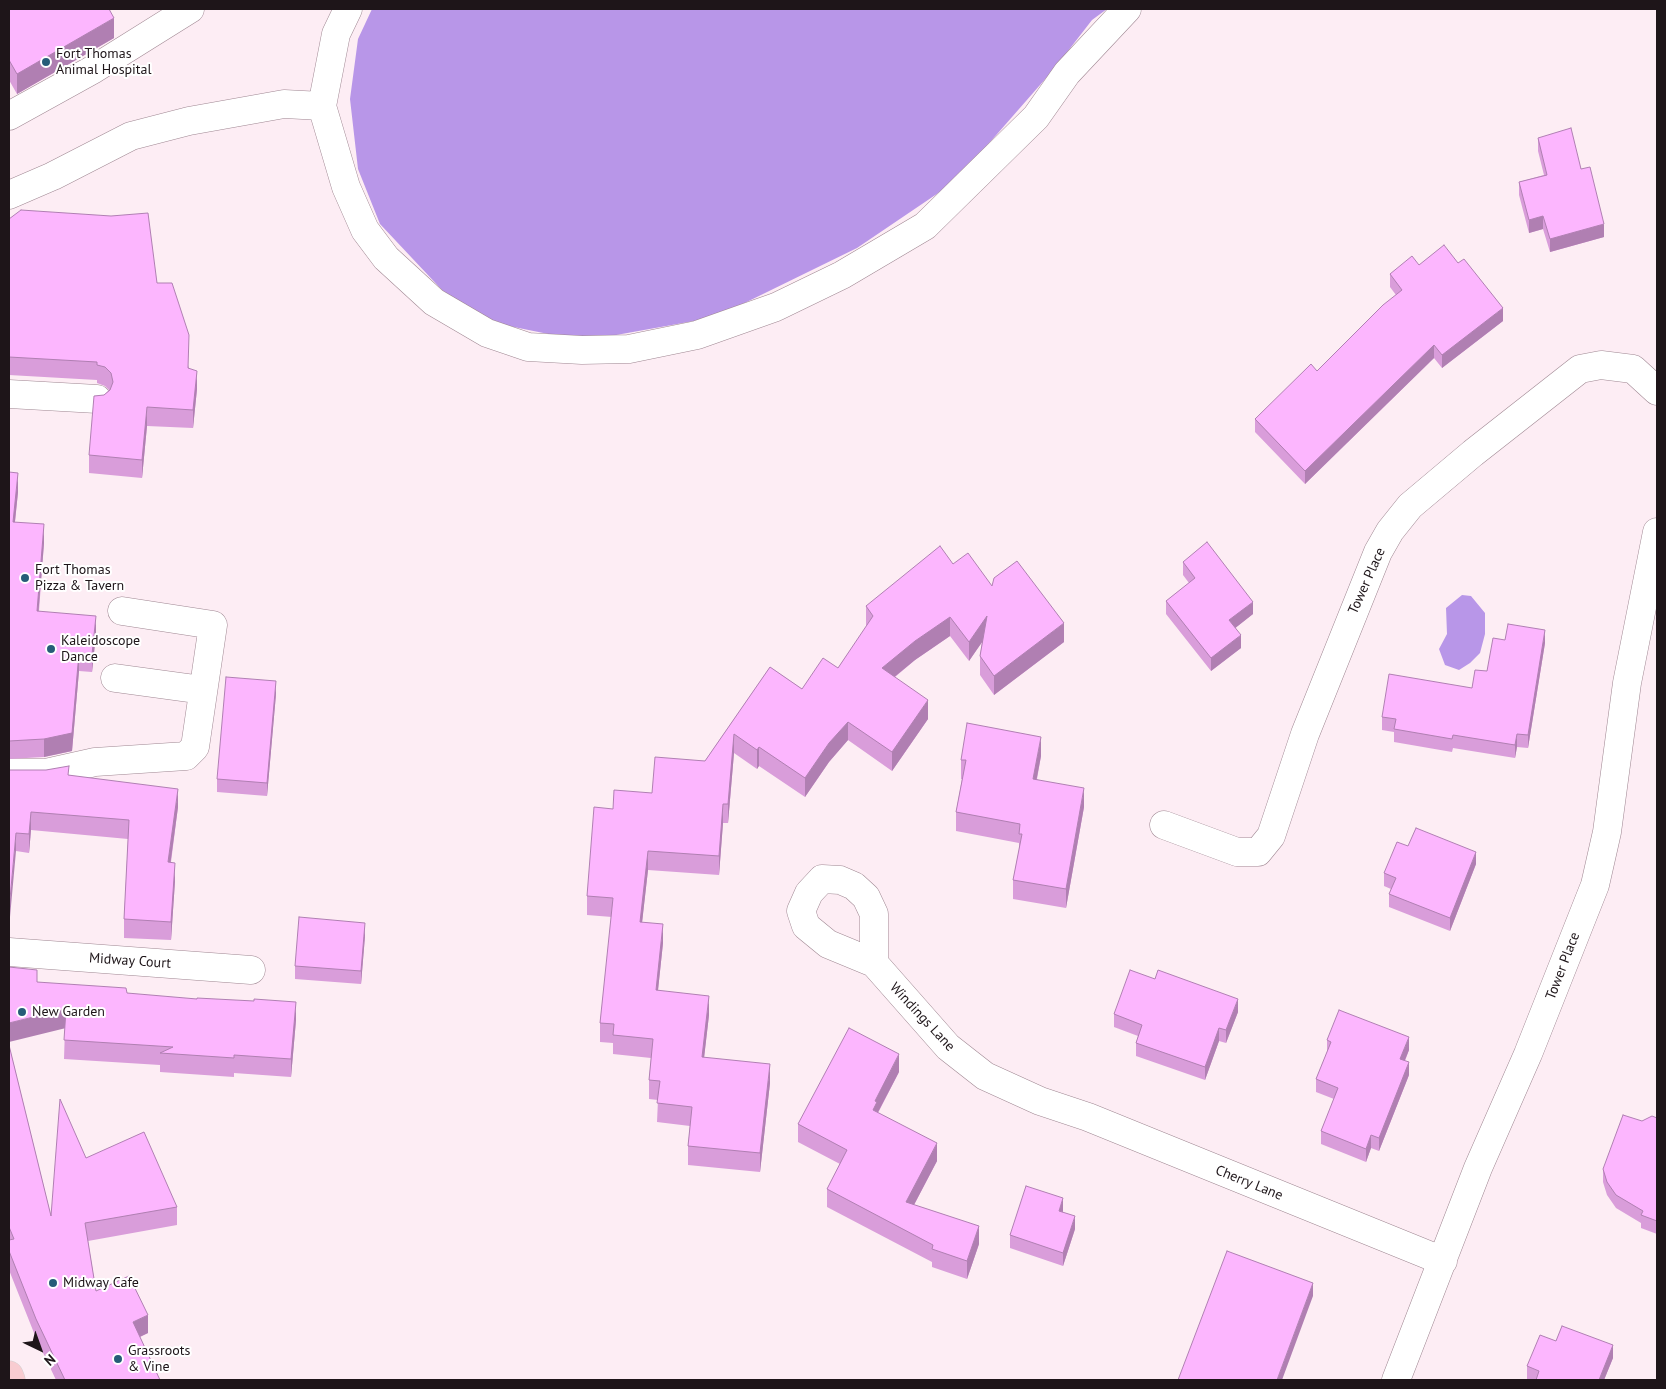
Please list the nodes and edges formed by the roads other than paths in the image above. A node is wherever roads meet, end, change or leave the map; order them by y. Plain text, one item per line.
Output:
1 (190, 9) edge
2 (348, 9) edge
3 (1127, 9) edge
4 (322, 106) junction
5 (9, 116) edge
6 (9, 195) edge
7 (1657, 391) edge
8 (9, 394) edge
9 (97, 399) edge
10 (1657, 532) edge
11 (122, 610) dead end
12 (115, 678) dead end
13 (204, 690) junction
14 (9, 773) edge
15 (1164, 825) dead end
16 (9, 952) edge
17 (874, 963) dead end
18 (252, 970) dead end
19 (1055, 1106) joint
20 (1443, 1261) junction
21 (9, 1375) edge
22 (11, 1380) edge
23 (1396, 1380) edge

1 - 5 street
2 - 4 street
3 - 4 street
4 - 6 street
7 - 15 street, Tower Place
8 - 9 street
10 - 20 street, Tower Place
11 - 13 street
12 - 13 street
13 - 14 street
16 - 18 street, Midway Court
17 - 19 street, Windings Lane
19 - 20 street, Cherry Lane
20 - 23 street, Tower Place
21 - 22 main road

